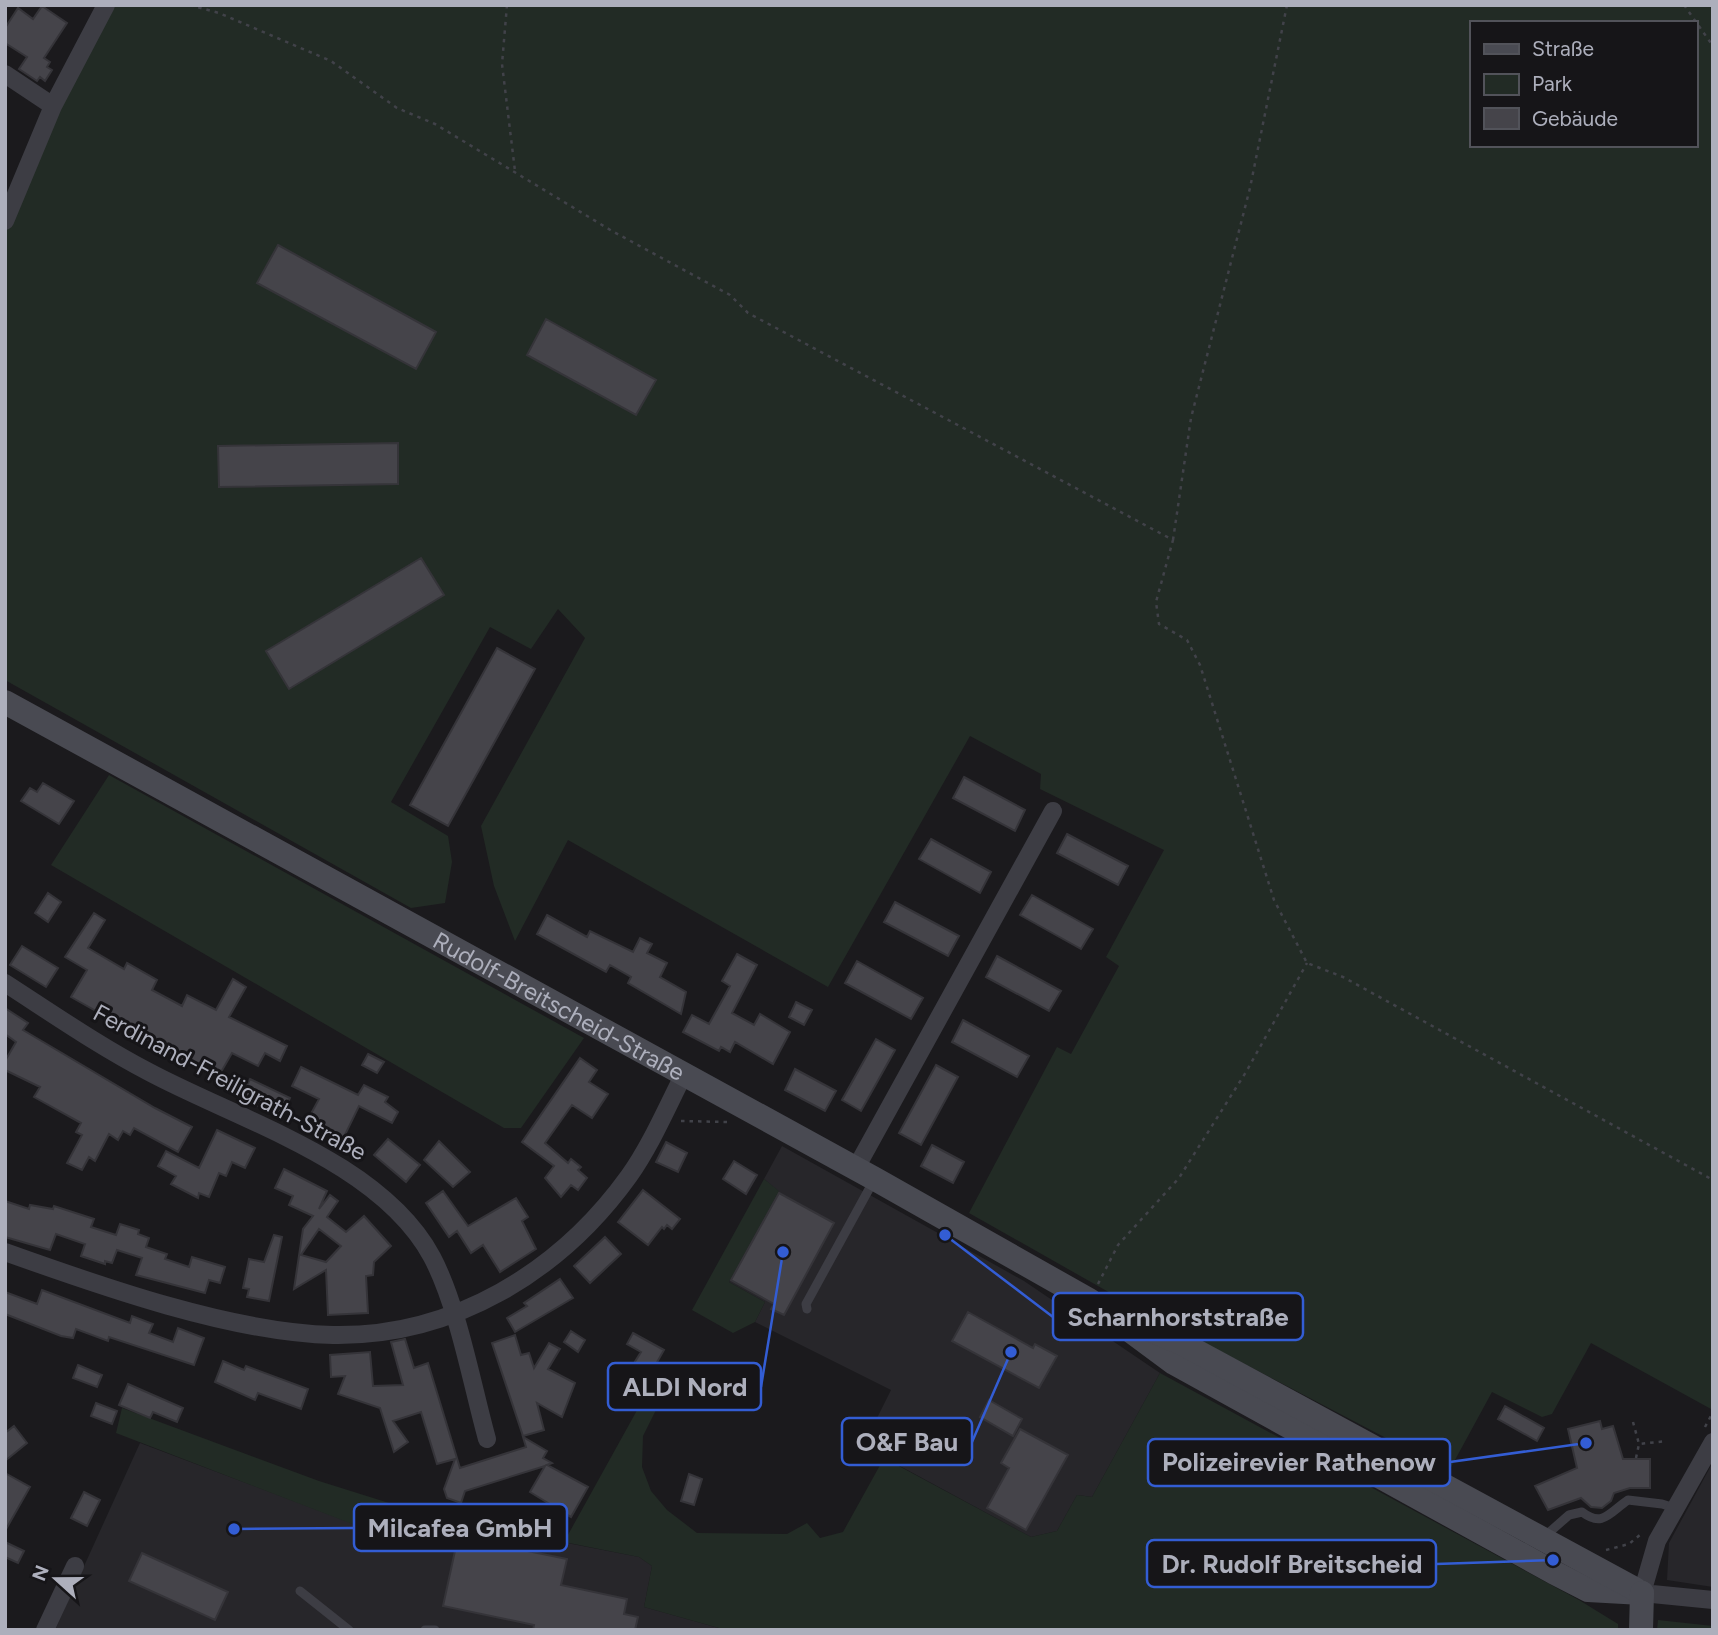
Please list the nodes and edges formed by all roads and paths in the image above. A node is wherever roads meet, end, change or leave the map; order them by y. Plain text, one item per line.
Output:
1 (106, 5) edge
2 (190, 5) edge
3 (507, 5) edge
4 (1287, 5) edge
5 (1684, 5) edge
6 (1695, 21) edge
7 (1697, 23) edge
8 (1713, 46) edge
9 (5, 74) edge
10 (53, 106) junction
11 (516, 171) junction
12 (5, 221) edge
13 (1172, 540) junction
14 (5, 702) edge
15 (1053, 811) dead end
16 (1307, 962) junction
17 (5, 983) edge
18 (684, 1074) junction
19 (754, 1112) junction
20 (660, 1120) junction
21 (866, 1173) junction
22 (1713, 1180) edge
23 (5, 1252) edge
24 (1100, 1306) junction
25 (807, 1309) dead end
26 (452, 1315) junction
27 (1633, 1422) dead end
28 (487, 1439) dead end
29 (1667, 1441) dead end
30 (1713, 1442) edge
31 (1639, 1444) junction
32 (1636, 1458) dead end
33 (1675, 1508) junction
34 (1541, 1540) junction
35 (75, 1566) dead end
36 (300, 1591) dead end
37 (1642, 1593) junction
38 (1713, 1600) edge
39 (45, 1630) edge
40 (349, 1630) edge
41 (425, 1630) edge
42 (435, 1630) edge
43 (1641, 1630) edge

1 - 10 street
2 - 11 path
3 - 11 path
4 - 13 path
5 - 6 path
7 - 8 path
9 - 10 street
10 - 12 street
11 - 13 path
13 - 16 path
14 - 18 street, Rudolf-Breitscheid-Straße
15 - 21 street
16 - 22 path
16 - 24 path
17 - 26 street, Ferdinand-Freiligrath-Straße
18 - 19 street, Rudolf-Breitscheid-Straße
18 - 20 street
19 - 20 path
19 - 21 street, Rudolf-Breitscheid-Straße
20 - 26 street
21 - 24 street, Rudolf-Breitscheid-Straße
21 - 25 lane
23 - 26 street
24 - 34 street, Rudolf-Breitscheid-Straße
24 - 37 street, Rudolf-Breitscheid-Straße
26 - 28 street, Ferdinand-Freiligrath-Straße
27 - 31 path
29 - 31 path
30 - 33 street
31 - 32 path
33 - 34 lane
33 - 37 street
34 - 37 street, Rudolf-Breitscheid-Straße
35 - 39 street
36 - 40 lane
37 - 38 street
37 - 43 street
41 - 42 lane

